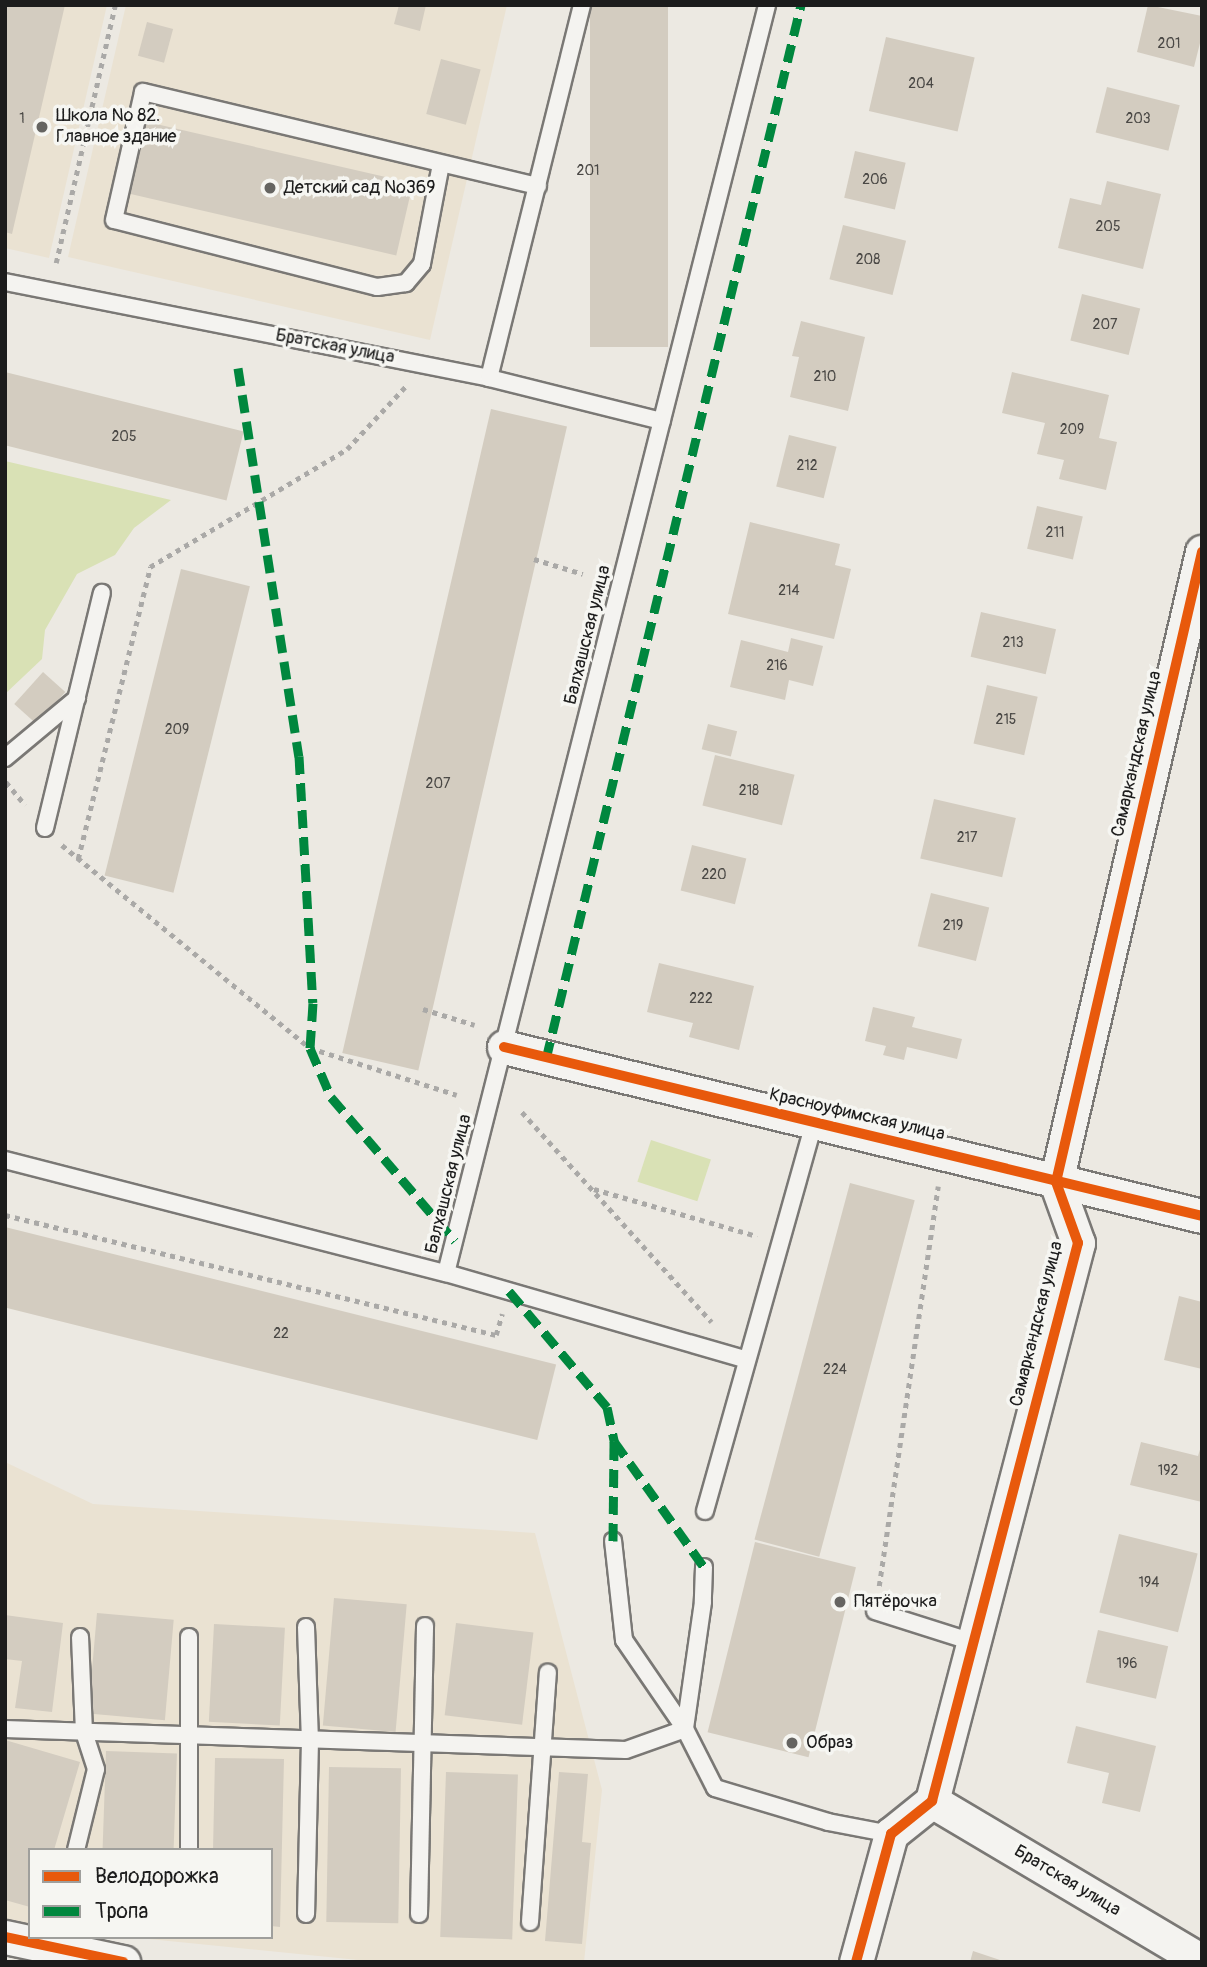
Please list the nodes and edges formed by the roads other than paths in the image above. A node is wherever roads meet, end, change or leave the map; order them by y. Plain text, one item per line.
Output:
1 (582, 5) edge
2 (767, 5) edge
3 (441, 164) junction
4 (538, 187) junction
5 (5, 282) edge
6 (489, 378) junction
7 (662, 421) junction
8 (1202, 552) edge
9 (102, 593) dead end
10 (77, 698) junction
11 (5, 758) edge
12 (45, 828) road end
13 (504, 1046) junction
14 (814, 1123) junction
15 (5, 1160) edge
16 (1056, 1182) junction
17 (1202, 1216) edge
18 (446, 1273) junction
19 (747, 1360) junction
20 (705, 1511) dead end
21 (613, 1541) dead end
22 (704, 1567) dead end
23 (875, 1611) road end
24 (306, 1626) dead end
25 (425, 1626) dead end
26 (79, 1637) dead end
27 (189, 1637) dead end
28 (974, 1642) junction
29 (548, 1673) dead end
30 (5, 1729) edge
31 (685, 1729) junction
32 (84, 1732) junction
33 (191, 1736) junction
34 (310, 1740) junction
35 (424, 1744) junction
36 (544, 1747) junction
37 (932, 1801) junction
38 (891, 1834) junction
39 (76, 1848) edge
40 (188, 1848) edge
41 (306, 1914) dead end
42 (419, 1914) dead end
43 (530, 1922) dead end
44 (5, 1937) edge
45 (1202, 1961) edge
46 (122, 1962) edge
47 (856, 1962) edge

1 - 4 lane
2 - 7 lane, Балхашская улица
3 - 3 lane
3 - 4 lane
4 - 6 lane
5 - 6 lane, Братская улица
6 - 7 lane, Братская улица
7 - 13 lane, Балхашская улица
8 - 16 street, Самаркандская улица
9 - 10 lane
10 - 11 lane
10 - 12 lane
13 - 14 street, Красноуфимская улица
13 - 18 lane, Балхашская улица
14 - 16 street, Красноуфимская улица
14 - 19 lane
15 - 18 lane
16 - 17 street, Красноуфимская улица
16 - 28 street, Самаркандская улица
18 - 19 lane
19 - 20 lane
21 - 31 lane
22 - 31 lane
23 - 28 lane
24 - 34 lane
25 - 35 lane
26 - 32 lane
27 - 33 lane
28 - 37 street, Самаркандская улица
29 - 36 lane
30 - 32 lane
31 - 36 lane
31 - 38 lane
32 - 33 lane
32 - 39 lane
33 - 34 lane
33 - 40 lane
34 - 35 lane
34 - 41 lane
35 - 36 lane
35 - 42 lane
36 - 43 lane
37 - 38 street
37 - 45 street, Братская улица
38 - 47 street
44 - 46 street

